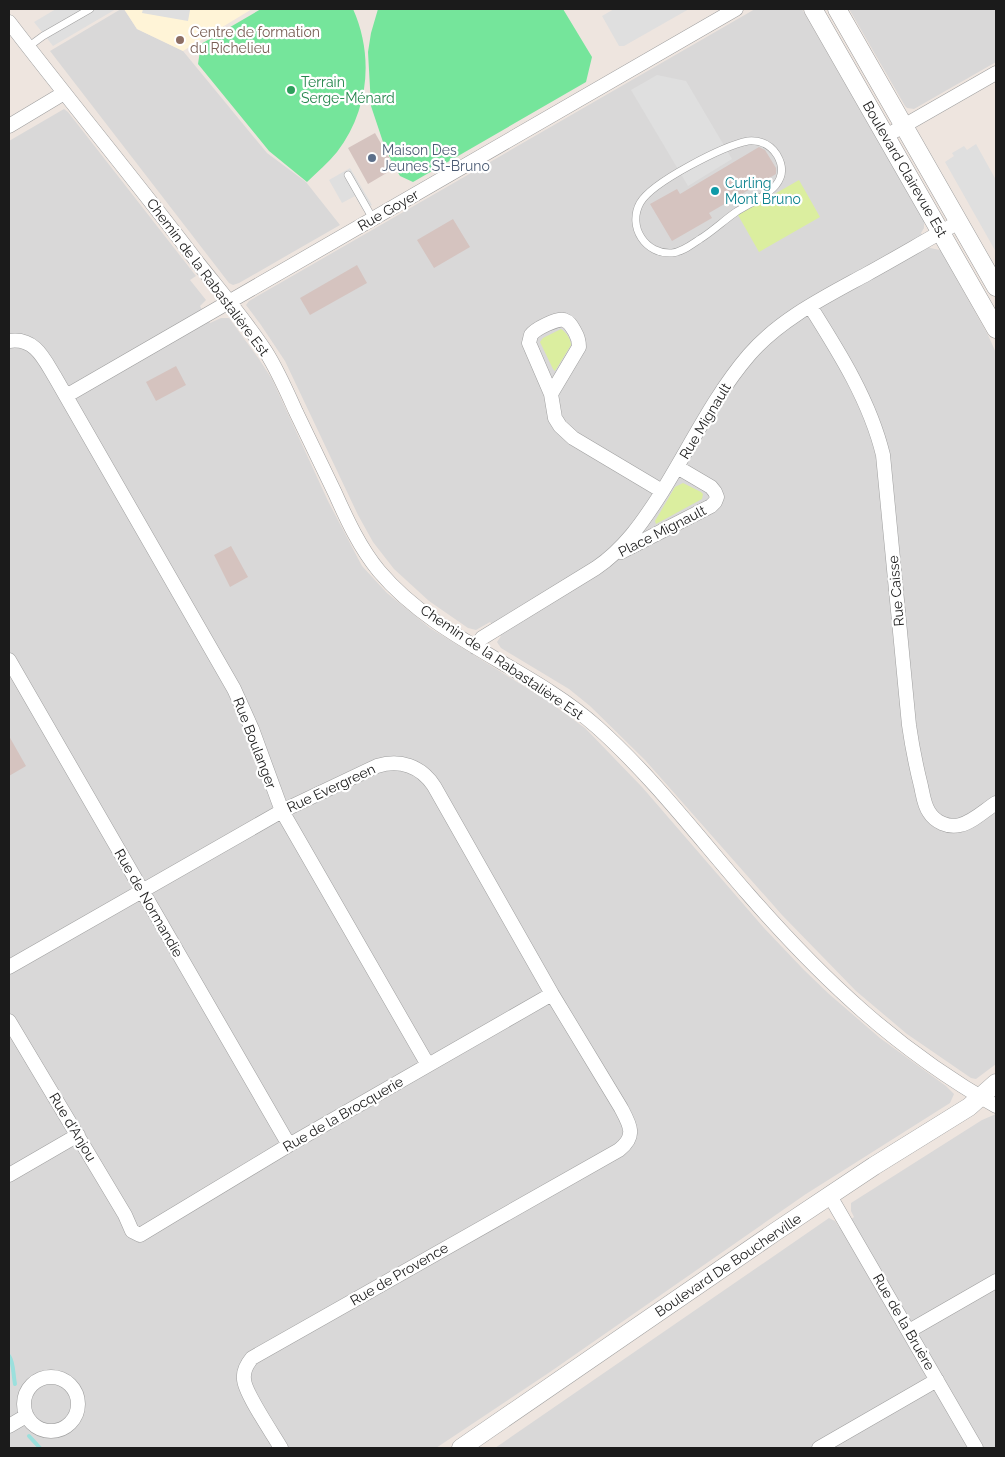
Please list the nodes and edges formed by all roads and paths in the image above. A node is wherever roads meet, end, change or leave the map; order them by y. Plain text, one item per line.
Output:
1 (90, 9) edge
2 (736, 9) edge
3 (814, 9) edge
4 (837, 9) edge
5 (9, 22) edge
6 (28, 47) junction
7 (996, 73) edge
8 (64, 93) junction
9 (9, 126) edge
10 (903, 126) junction
11 (886, 136) junction
12 (695, 164) joint
13 (348, 175) dead end
14 (373, 219) junction
15 (959, 222) junction
16 (942, 232) junction
17 (996, 287) edge
18 (229, 302) junction
19 (810, 306) junction
20 (996, 329) edge
21 (9, 341) edge
22 (551, 394) junction
23 (66, 396) junction
24 (677, 467) junction
25 (662, 491) junction
26 (612, 557) junction
27 (475, 646) junction
28 (9, 660) edge
29 (996, 803) edge
30 (282, 811) junction
31 (142, 890) junction
32 (9, 967) edge
33 (552, 994) junction
34 (9, 1021) edge
35 (428, 1065) junction
36 (996, 1083) edge
37 (980, 1097) junction
38 (996, 1106) edge
39 (78, 1135) junction
40 (630, 1135) joint
41 (289, 1145) junction
42 (9, 1175) edge
43 (830, 1196) junction
44 (136, 1234) joint
45 (996, 1281) edge
46 (909, 1331) junction
47 (937, 1380) junction
48 (26, 1416) dead end
49 (9, 1426) edge
50 (281, 1448) edge
51 (461, 1448) edge
52 (819, 1448) edge
53 (976, 1448) edge

1 - 6 lane
2 - 14 street, Rue Goyer
3 - 11 street, Boulevard Clairevue Est
4 - 10 street, Boulevard Clairevue Est
5 - 6 street, Chemin de la Rabastalière Est
6 - 8 street, Chemin de la Rabastalière Est
7 - 10 street
8 - 9 street
8 - 18 street, Chemin de la Rabastalière Est
10 - 11 street
10 - 15 street, Boulevard Clairevue Est
11 - 16 street, Boulevard Clairevue Est
12 - 12 lane
13 - 14 lane
14 - 18 street, Rue Goyer
15 - 16 street, Rue Mignault
15 - 17 street, Boulevard Clairevue Est
16 - 19 street, Rue Mignault
16 - 20 street, Boulevard Clairevue Est
18 - 23 street, Rue Goyer
18 - 27 street, Chemin de la Rabastalière Est
19 - 24 street, Rue Mignault
19 - 29 street, Rue Caisse
21 - 23 street, Rue Boulanger
22 - 22 street
22 - 25 street
23 - 30 street, Rue Boulanger
24 - 25 street, Rue Mignault
24 - 26 street, Place Mignault
25 - 26 street, Rue Mignault
26 - 27 street, Rue Mignault
27 - 37 street, Chemin de la Rabastalière Est
28 - 31 street, Rue de Normandie
30 - 31 street, Rue Evergreen
30 - 33 street, Rue Evergreen
30 - 35 street, Rue Boulanger
31 - 32 street, Rue Evergreen
31 - 41 street, Rue de Normandie
33 - 35 street, Rue de la Brocquerie
33 - 40 street, Rue Evergreen
34 - 39 street, Rue d'Anjou
35 - 41 street, Rue de la Brocquerie
36 - 37 street, Boulevard De Boucherville
37 - 38 street, Chemin de la Rabastalière Est
37 - 43 street, Boulevard De Boucherville
39 - 42 street
39 - 44 street, Rue d'Anjou
40 - 50 street, Rue de Provence
41 - 44 street, Rue de la Brocquerie
43 - 46 street, Rue de la Bruère
43 - 51 street, Boulevard De Boucherville
45 - 46 street
46 - 47 street, Rue de la Bruère
47 - 52 street
47 - 53 street, Rue de la Bruère
48 - 49 street

